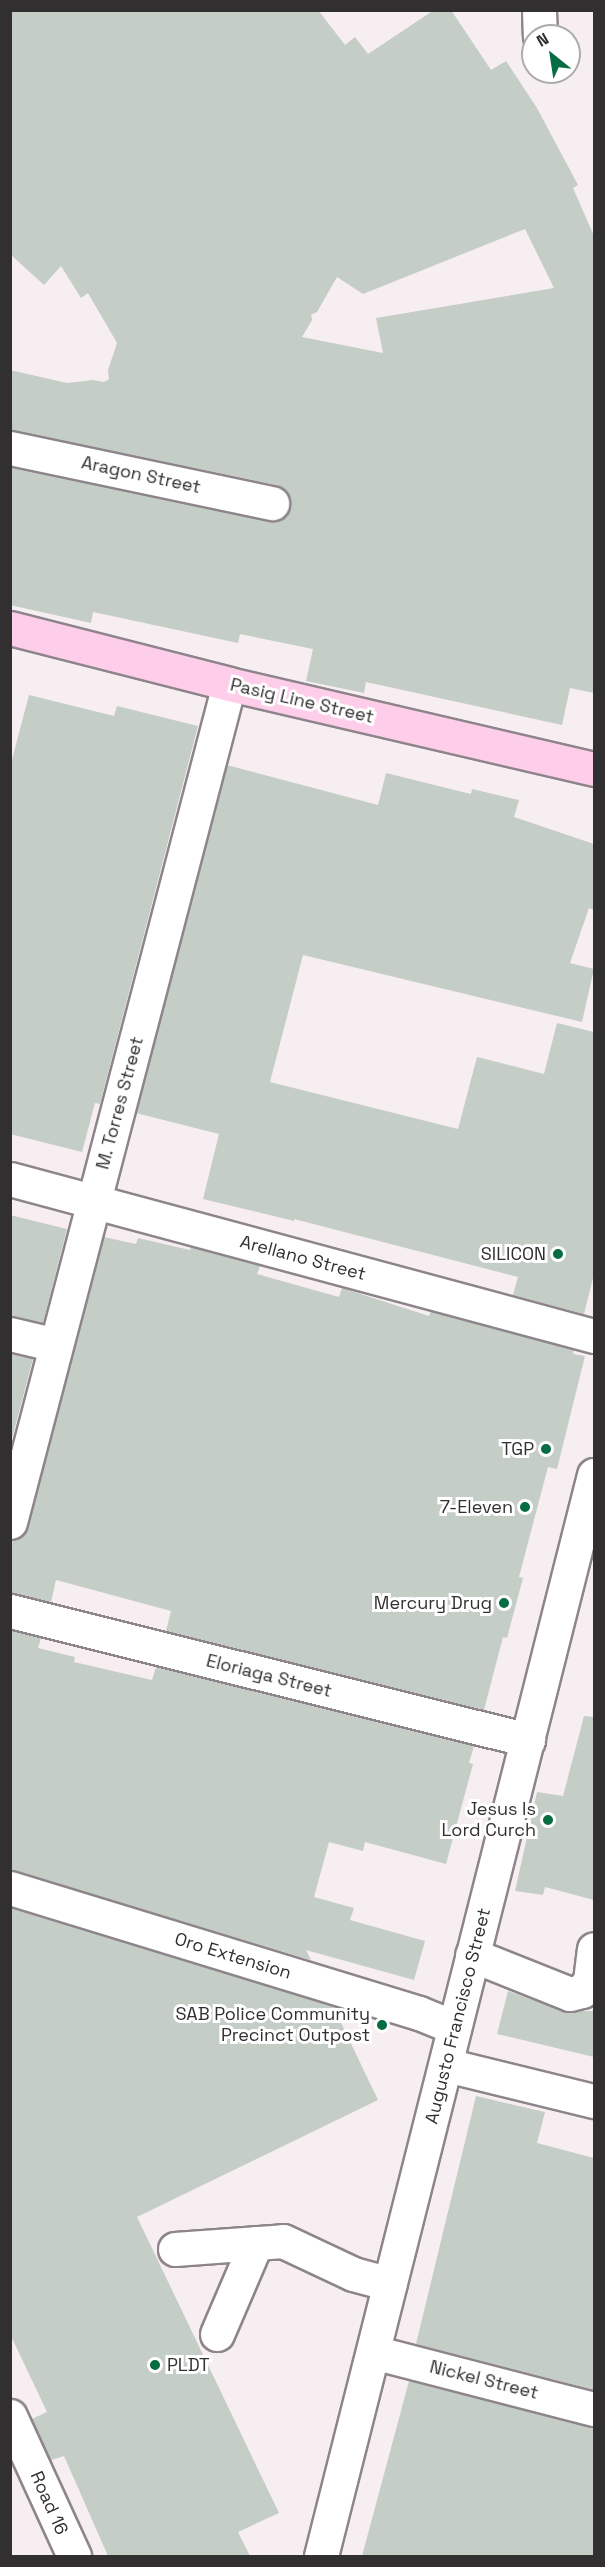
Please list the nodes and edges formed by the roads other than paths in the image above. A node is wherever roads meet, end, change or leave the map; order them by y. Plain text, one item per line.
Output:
1 (10, 448) edge
2 (272, 503) dead end
3 (10, 628) edge
4 (229, 684) junction
5 (594, 769) edge
6 (10, 1179) edge
7 (94, 1202) junction
8 (10, 1334) edge
9 (594, 1336) edge
10 (56, 1345) junction
11 (594, 1475) edge
12 (10, 1522) edge
13 (10, 1611) edge
14 (528, 1740) junction
15 (10, 1888) edge
16 (594, 1949) edge
17 (472, 1955) junction
18 (454, 2027) junction
19 (446, 2065) junction
20 (594, 2101) edge
21 (256, 2243) junction
22 (175, 2249) dead end
23 (390, 2284) junction
24 (217, 2334) dead end
25 (373, 2352) junction
26 (594, 2409) edge
27 (10, 2416) edge
28 (74, 2556) edge
29 (321, 2556) edge

1 - 2 street, Aragon Street
3 - 4 main road, Pasig Line Street
4 - 5 main road, Pasig Line Street
4 - 7 street, M. Torres Street
6 - 7 street, Arellano Street
7 - 9 street, Arellano Street
7 - 10 street, M. Torres Street
8 - 10 street
10 - 12 street, M. Torres Street
11 - 14 street, Augusto Francisco Street
13 - 14 street, Eloriaga Street
14 - 17 street, Augusto Francisco Street
15 - 18 street, Oro Extension
16 - 17 street
17 - 18 street, Augusto Francisco Street
18 - 19 street, Augusto Francisco Street
19 - 20 street
19 - 23 street, Augusto Francisco Street
21 - 22 street
21 - 23 street
21 - 24 street
23 - 25 street, Augusto Francisco Street
25 - 26 street, Nickel Street
25 - 29 street, Augusto Francisco Street
27 - 28 street, Road 16

